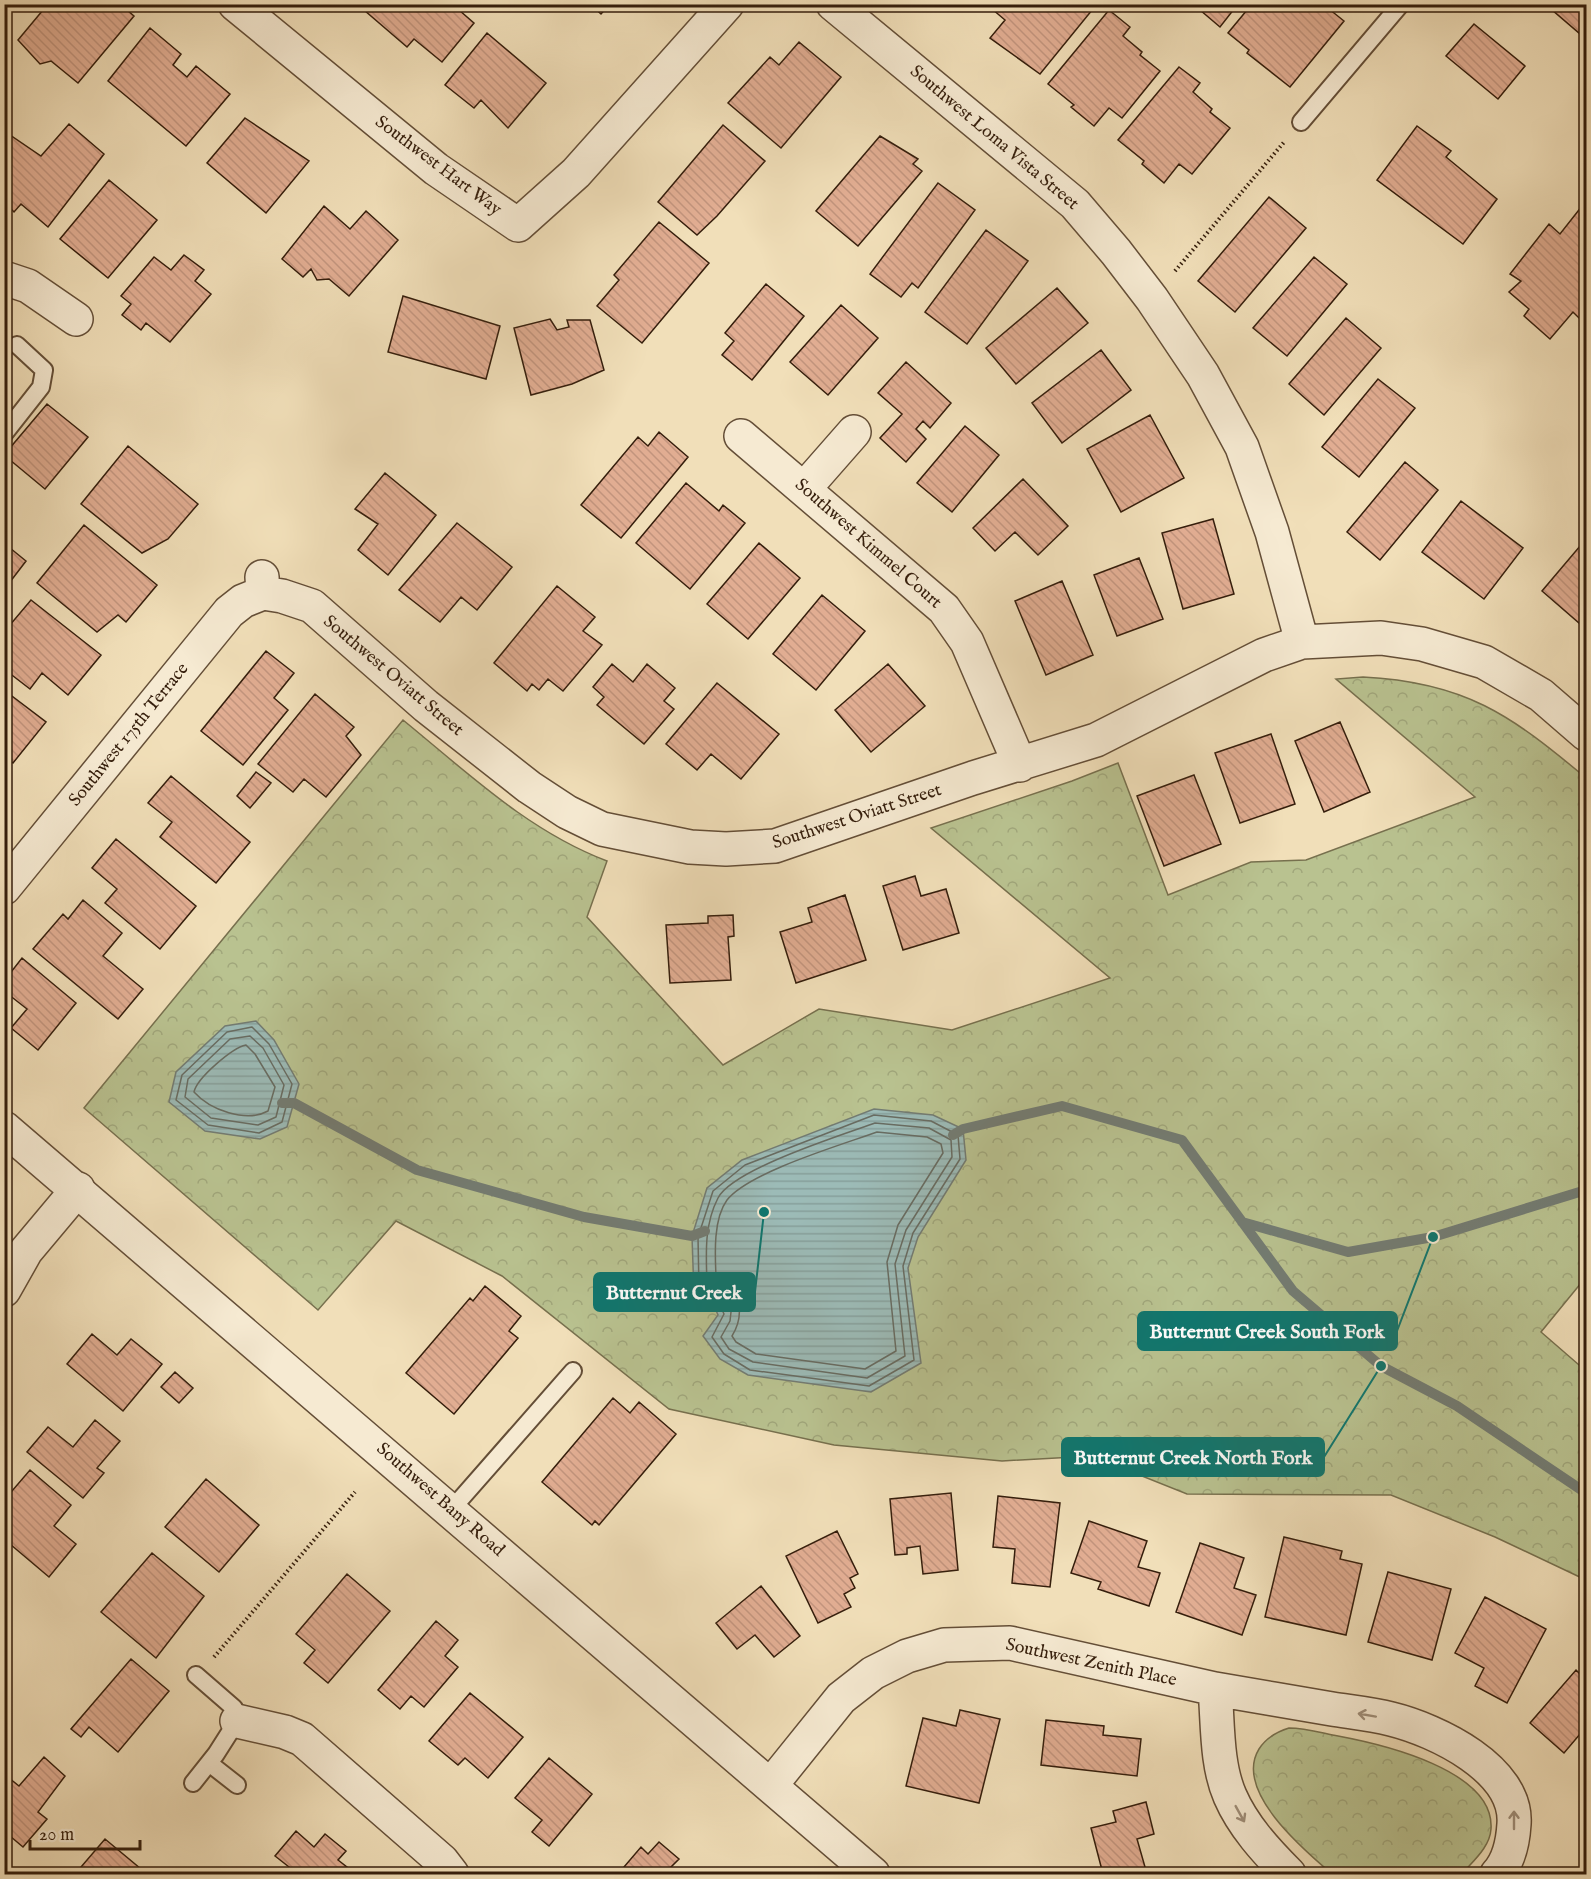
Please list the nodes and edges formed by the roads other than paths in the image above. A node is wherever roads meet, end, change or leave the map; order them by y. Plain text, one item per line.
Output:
1 (235, 4) edge
2 (727, 4) edge
3 (833, 4) edge
4 (1401, 4) edge
5 (1301, 122) road end
6 (4, 278) edge
7 (76, 318) dead end
8 (17, 345) dead end
9 (854, 432) dead end
10 (4, 434) edge
11 (741, 436) dead end
12 (804, 489) junction
13 (262, 585) joint
14 (1302, 642) junction
15 (1587, 734) edge
16 (1020, 765) junction
17 (4, 888) edge
18 (4, 1128) edge
19 (78, 1189) junction
20 (4, 1290) edge
21 (573, 1371) dead end
22 (451, 1510) junction
23 (196, 1675) dead end
24 (1215, 1689) junction
25 (237, 1720) junction
26 (209, 1763) junction
27 (193, 1783) dead end
28 (237, 1785) dead end
29 (771, 1785) junction
30 (452, 1875) edge
31 (873, 1875) edge
32 (1289, 1875) edge
33 (1497, 1875) edge

1 - 2 street, Southwest Hart Way
3 - 14 street, Southwest Loma Vista Street
4 - 5 lane
6 - 7 street
8 - 10 lane
9 - 12 street
11 - 12 street, Southwest Kimmel Court
12 - 16 street, Southwest Kimmel Court
13 - 16 street, Southwest Oviatt Street
13 - 17 street, Southwest 175th Terrace
14 - 15 street, Southwest Oviatt Street
14 - 16 street, Southwest Oviatt Street
18 - 19 street, Southwest Bany Road
19 - 20 street
19 - 22 street, Southwest Bany Road
21 - 22 lane
22 - 29 street, Southwest Bany Road
23 - 25 lane
24 - 29 street, Southwest Zenith Place
24 -> 32 street
33 -> 24 street, Southwest Zenith Place
25 - 26 lane
25 - 30 street
26 - 27 lane
26 - 28 lane
29 - 31 street, Southwest Bany Road

